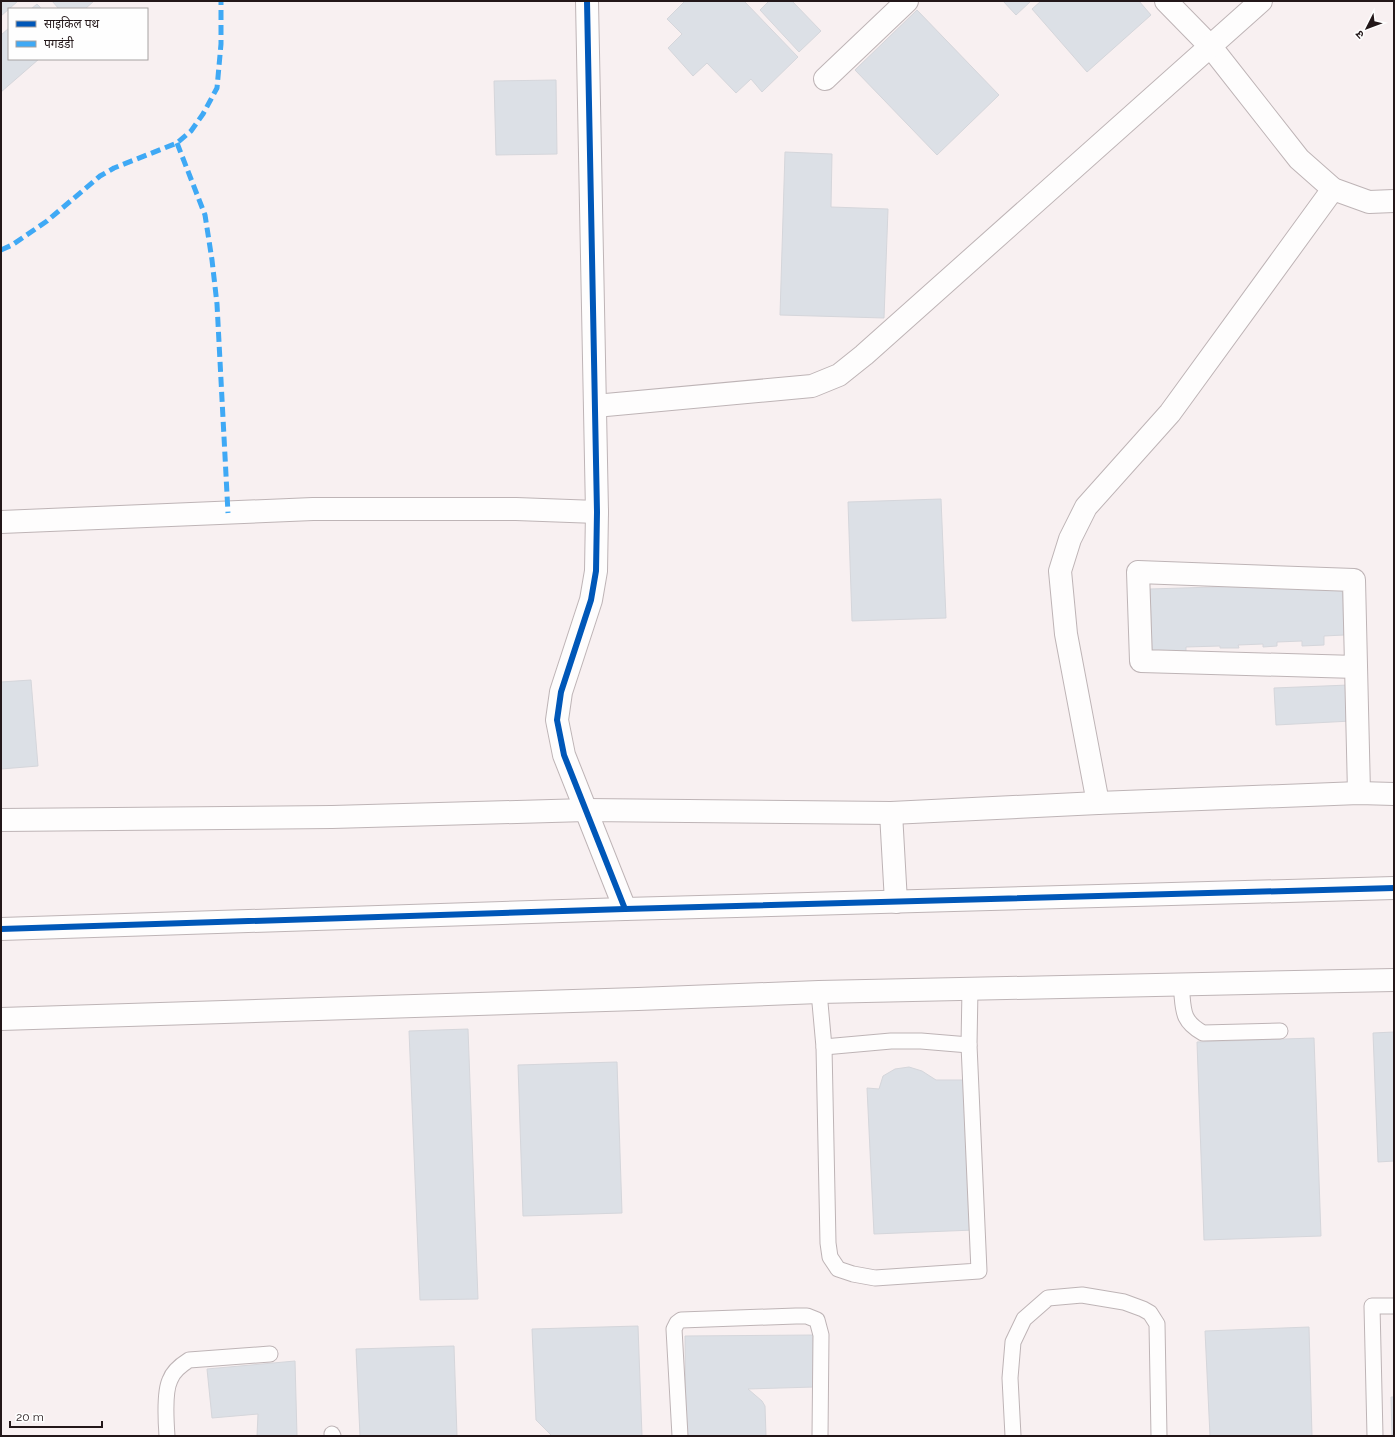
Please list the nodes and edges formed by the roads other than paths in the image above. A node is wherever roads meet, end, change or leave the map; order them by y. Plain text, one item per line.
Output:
1 (587, 1) edge
2 (907, 1) edge
3 (1166, 1) edge
4 (1262, 1) edge
5 (1211, 47) junction
6 (826, 80) dead end
7 (1333, 189) junction
8 (1394, 201) edge
9 (595, 406) junction
10 (596, 512) junction
11 (1, 522) edge
12 (1356, 667) junction
13 (1359, 794) junction
14 (1394, 794) edge
15 (1098, 803) junction
16 (586, 810) junction
17 (891, 813) junction
18 (1, 820) edge
19 (1394, 888) edge
20 (896, 902) junction
21 (625, 909) junction
22 (1, 929) edge
23 (1394, 980) edge
24 (1181, 985) junction
25 (970, 989) junction
26 (819, 992) junction
27 (1, 1019) edge
28 (1280, 1031) dead end
29 (969, 1045) junction
30 (824, 1047) junction
31 (1394, 1306) edge
32 (270, 1354) dead end
33 (167, 1436) edge
34 (680, 1436) edge
35 (820, 1436) edge
36 (1013, 1436) edge
37 (1159, 1436) edge
38 (1375, 1436) edge

1 - 9 street
2 - 6 street
3 - 5 street
4 - 5 street
5 - 7 street
5 - 9 street
7 - 8 street
7 - 15 street
9 - 10 street
10 - 11 street
10 - 16 street
12 - 12 street
12 - 13 street
13 - 14 street
13 - 15 street
15 - 17 street
16 - 17 street
16 - 18 street
16 - 21 street
17 - 20 street
19 - 20 street
20 - 21 street
21 - 22 street
23 - 24 street
24 - 25 street
24 - 28 lane
25 - 26 street
25 - 29 lane
26 - 27 street
26 - 30 lane
29 - 30 lane
29 - 30 lane
31 - 38 lane
32 - 33 lane
34 - 35 lane
36 - 37 lane

